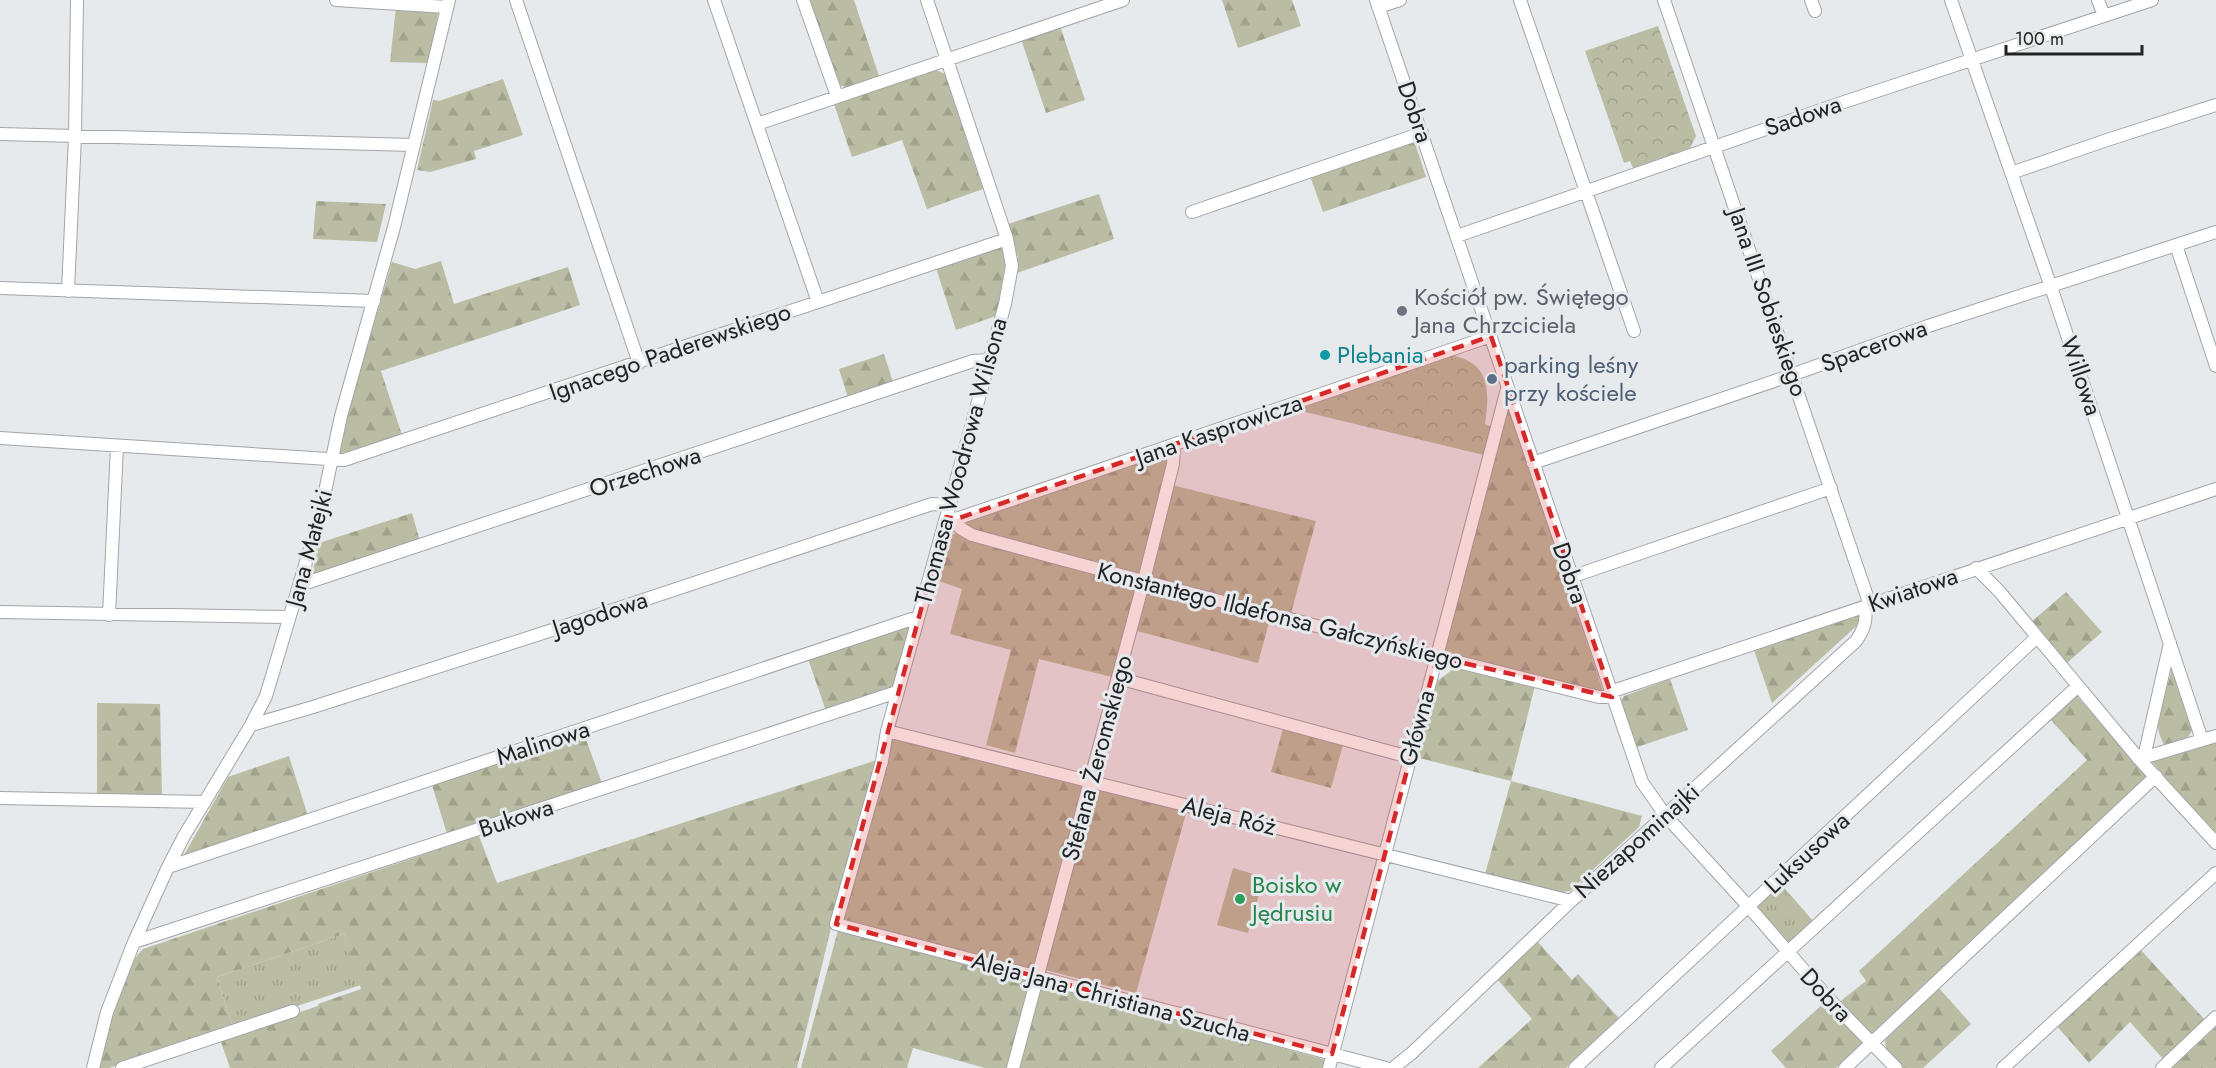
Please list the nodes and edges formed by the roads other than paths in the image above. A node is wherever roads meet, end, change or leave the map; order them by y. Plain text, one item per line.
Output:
1 (77, 0) edge
2 (336, 0) edge
3 (516, 0) edge
4 (714, 0) edge
5 (803, 0) edge
6 (927, 0) edge
7 (1123, 0) edge
8 (1400, 0) edge
9 (1520, 0) edge
10 (1664, 0) edge
11 (1951, 0) edge
12 (2098, 0) edge
13 (2152, 0) edge
14 (448, 3) edge
15 (1377, 4) edge
16 (2104, 16) junction
17 (946, 58) junction
18 (1972, 59) junction
19 (837, 96) junction
20 (2216, 105) edge
21 (757, 124) junction
22 (1422, 133) junction
23 (0, 134) edge
24 (75, 136) junction
25 (413, 145) junction
26 (1714, 147) junction
27 (2012, 173) junction
28 (1587, 190) junction
29 (1192, 212) dead end
30 (2216, 232) edge
31 (1457, 236) junction
32 (1007, 239) junction
33 (2176, 245) junction
34 (2051, 287) junction
35 (0, 288) edge
36 (68, 291) junction
37 (374, 301) junction
38 (818, 302) junction
39 (1635, 331) dead end
40 (1491, 336) junction
41 (989, 360) junction
42 (639, 363) junction
43 (2216, 366) edge
44 (1793, 375) junction
45 (1508, 389) junction
46 (0, 438) edge
47 (117, 446) junction
48 (1174, 446) junction
49 (332, 459) junction
50 (1533, 463) junction
51 (1831, 488) junction
52 (2216, 489) edge
53 (950, 514) junction
54 (2129, 518) junction
55 (1976, 568) junction
56 (1571, 578) junction
57 (1144, 580) junction
58 (300, 581) junction
59 (1867, 606) junction
60 (0, 612) edge
61 (110, 615) junction
62 (918, 617) junction
63 (290, 618) junction
64 (2037, 637) junction
65 (2170, 642) junction
66 (1437, 657) junction
67 (1118, 678) junction
68 (2078, 687) junction
69 (897, 692) junction
70 (1611, 694) junction
71 (251, 725) junction
72 (886, 731) junction
73 (2216, 736) edge
74 (2202, 740) junction
75 (1409, 757) junction
76 (2142, 758) junction
77 (2156, 776) junction
78 (1091, 780) junction
79 (0, 798) edge
80 (205, 802) junction
81 (1665, 815) junction
82 (2216, 843) edge
83 (1385, 856) junction
84 (168, 867) junction
85 (2216, 873) edge
86 (1571, 901) junction
87 (1749, 907) junction
88 (836, 924) joint
89 (134, 942) junction
90 (1787, 951) junction
91 (1038, 978) junction
92 (293, 1011) dead end
93 (2216, 1017) edge
94 (1872, 1044) junction
95 (1332, 1054) junction
96 (93, 1068) edge
97 (122, 1068) edge
98 (1013, 1068) edge
99 (1329, 1068) edge
100 (1386, 1068) edge
101 (1393, 1068) edge
102 (1575, 1068) edge
103 (1661, 1068) edge
104 (1845, 1068) edge
105 (1896, 1068) edge
106 (2002, 1068) edge
107 (2162, 1068) edge

1 - 24 street
2 - 14 street
3 - 42 street
4 - 21 street
5 - 19 street
6 - 17 street, Thomasa Woodrowa Wilsona
7 - 17 street
8 - 15 street
9 - 28 street
10 - 26 street, Jana III Sobieskiego
11 - 18 street, Willowa
12 - 16 street
13 - 16 street, Sadowa
14 - 25 street, Jana Matejki
15 - 22 street, Dobra
16 - 18 street, Sadowa
17 - 19 street
17 - 32 street, Thomasa Woodrowa Wilsona
18 - 26 street, Sadowa
18 - 27 street, Willowa
19 - 21 street
20 - 27 street
21 - 38 street
22 - 29 street
22 - 31 street, Dobra
23 - 24 street
24 - 25 street
24 - 36 street
25 - 37 street, Jana Matejki
26 - 28 street, Sadowa
26 - 44 street, Jana III Sobieskiego
27 - 34 street, Willowa
28 - 31 street, Sadowa
28 - 39 street
30 - 33 street, Spacerowa
31 - 40 street, Dobra
32 - 38 street, Ignacego Paderewskiego
32 - 41 street, Thomasa Woodrowa Wilsona
33 - 34 street, Spacerowa
33 - 43 street
34 - 44 street, Spacerowa
34 - 54 street, Willowa
35 - 36 street
36 - 37 street
37 - 49 street, Jana Matejki
38 - 42 street, Ignacego Paderewskiego
40 - 45 street, Dobra
40 - 48 street, Jana Kasprowicza
41 - 53 street, Thomasa Woodrowa Wilsona
41 - 58 street, Orzechowa
42 - 49 street, Ignacego Paderewskiego
44 - 50 street, Spacerowa
44 - 51 street, Jana III Sobieskiego
45 - 50 street, Dobra
45 - 66 street, Główna
46 - 47 street, Ignacego Paderewskiego
47 - 49 street, Ignacego Paderewskiego
47 - 61 street
48 - 53 street, Jana Kasprowicza
48 - 57 street, Stefana Żeromskiego
49 - 58 street, Jana Matejki
50 - 56 street, Dobra
51 - 56 street
51 - 59 street, Jana III Sobieskiego
52 - 54 street, Kwiatowa
53 - 57 street, Konstantego Ildefonsa Gałczyńskiego
53 - 62 street, Thomasa Woodrowa Wilsona
53 - 71 street, Jagodowa
54 - 55 street, Kwiatowa
54 - 65 street, Willowa
55 - 59 street, Kwiatowa
55 - 64 street
56 - 70 street, Dobra
57 - 66 street, Konstantego Ildefonsa Gałczyńskiego
57 - 67 street, Stefana Żeromskiego
58 - 63 street, Jana Matejki
59 - 70 street, Kwiatowa
59 - 81 street, Niezapominajki
60 - 61 street
61 - 63 street
62 - 69 street, Thomasa Woodrowa Wilsona
62 - 84 street, Malinowa
63 - 71 street, Jana Matejki
64 - 68 street
64 - 87 street, Luksusowa
65 - 74 street, Willowa
65 - 76 street
66 - 70 street, Konstantego Ildefonsa Gałczyńskiego
66 - 75 street, Główna
67 - 75 street
67 - 78 street, Stefana Żeromskiego
68 - 76 street
68 - 90 street
69 - 72 street, Thomasa Woodrowa Wilsona
69 - 89 street, Bukowa
70 - 81 street, Dobra
71 - 80 street, Jana Matejki
72 - 78 street, Aleja Róż
72 - 88 street, Thomasa Woodrowa Wilsona
73 - 74 street
74 - 76 street
75 - 83 street, Główna
76 - 77 street
77 - 82 street
77 - 94 street
78 - 83 street, Aleja Róż
78 - 91 street, Stefana Żeromskiego
79 - 80 street
80 - 84 street, Jana Matejki
81 - 86 street, Niezapominajki
81 - 87 street, Dobra
83 - 86 street, Aleja Róż
83 - 95 street, Główna
84 - 89 street, Jana Matejki
85 - 106 street
86 - 101 street, Niezapominajki
87 - 90 street, Dobra
87 - 102 street, Luksusowa
88 - 91 street, Aleja Jana Christiana Szucha
89 - 96 street, Jana Matejki
90 - 94 street, Dobra
90 - 103 street
91 - 95 street, Aleja Jana Christiana Szucha
91 - 98 street, Stefana Żeromskiego
92 - 97 street
93 - 107 street
94 - 104 street
94 - 105 street, Dobra
95 - 99 street, Główna
95 - 100 street, Aleja Jana Christiana Szucha

